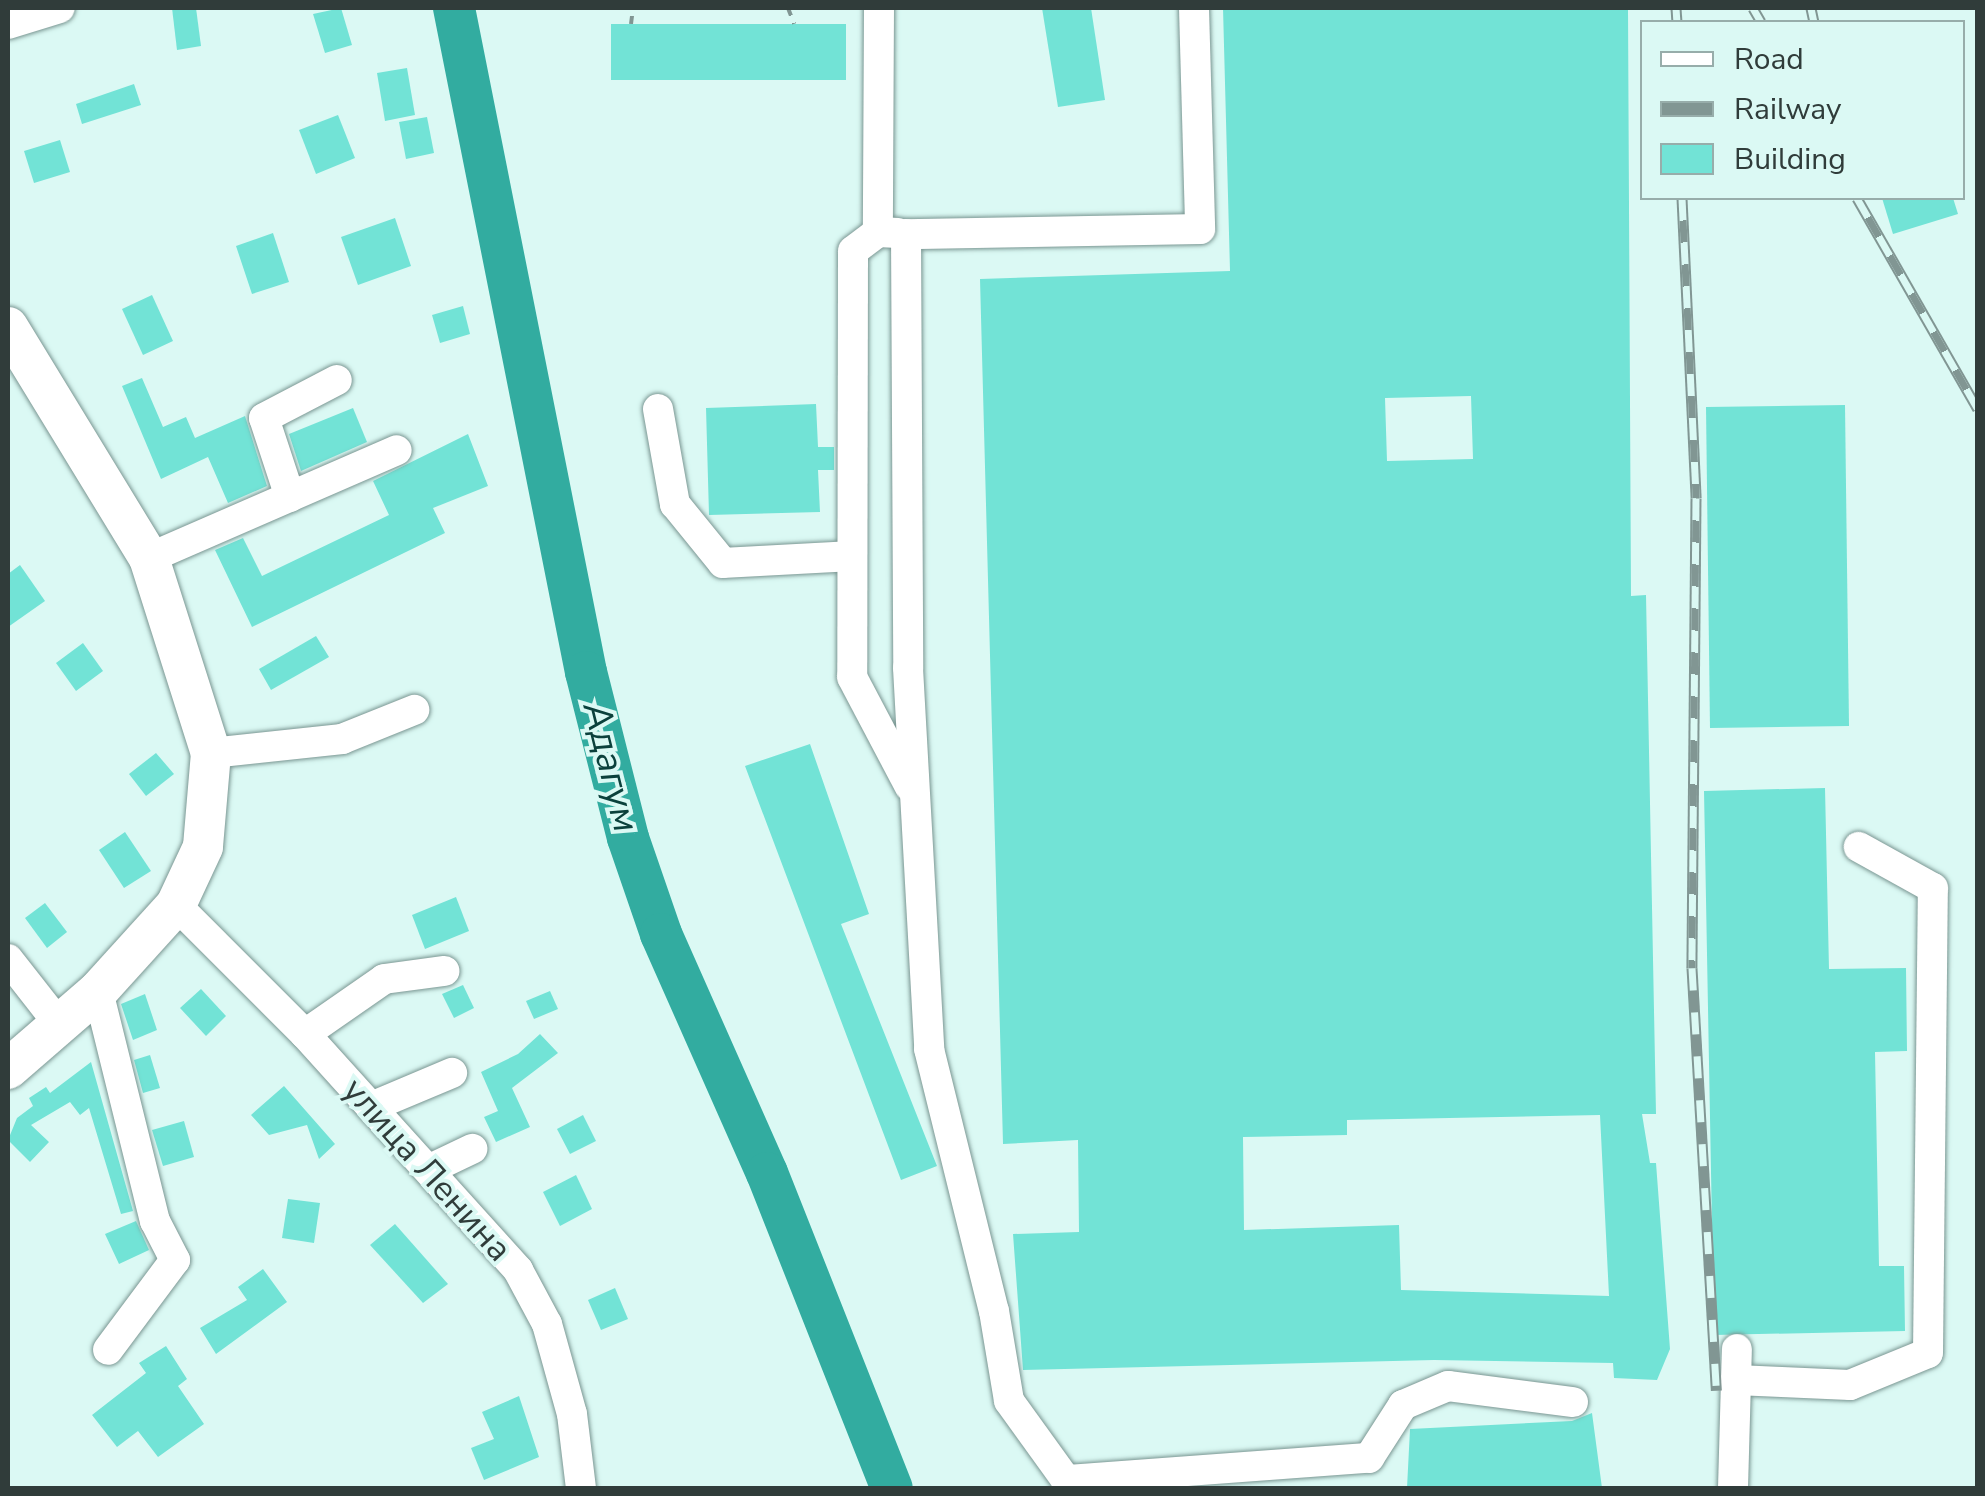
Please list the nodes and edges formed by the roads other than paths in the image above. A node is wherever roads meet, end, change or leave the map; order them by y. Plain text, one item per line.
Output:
1 (60, 8) edge
2 (878, 8) edge
3 (1194, 8) edge
4 (8, 24) edge
5 (892, 233) junction
6 (8, 326) edge
7 (337, 380) dead end
8 (658, 408) dead end
9 (397, 450) dead end
10 (290, 496) junction
11 (852, 556) junction
12 (150, 558) junction
13 (414, 710) dead end
14 (211, 753) junction
15 (916, 798) junction
16 (1859, 848) dead end
17 (176, 905) junction
18 (8, 958) edge
19 (444, 970) dead end
20 (98, 991) junction
21 (59, 1024) junction
22 (305, 1034) junction
23 (8, 1069) edge
24 (452, 1073) dead end
25 (371, 1107) junction
26 (472, 1149) dead end
27 (430, 1169) junction
28 (1737, 1349) dead end
29 (108, 1350) dead end
30 (1736, 1380) junction
31 (1573, 1402) dead end
32 (1113, 1482) edge
33 (581, 1488) edge
34 (1734, 1488) edge

1 - 4 street
2 - 5 street
3 - 5 street
5 - 11 street
5 - 15 street
6 - 12 main road
7 - 10 street
8 - 11 street
9 - 10 street
10 - 12 street
11 - 15 street
12 - 14 main road
13 - 14 street
14 - 17 main road
15 - 32 street
16 - 30 street
17 - 20 main road
17 - 22 street, улица Ленина
18 - 21 street
19 - 22 street
20 - 21 main road
20 - 29 street
21 - 23 main road
22 - 25 street, улица Ленина
24 - 25 street
25 - 27 street, улица Ленина
26 - 27 street
27 - 33 street, улица Ленина
28 - 30 street
30 - 34 street
31 - 32 street

